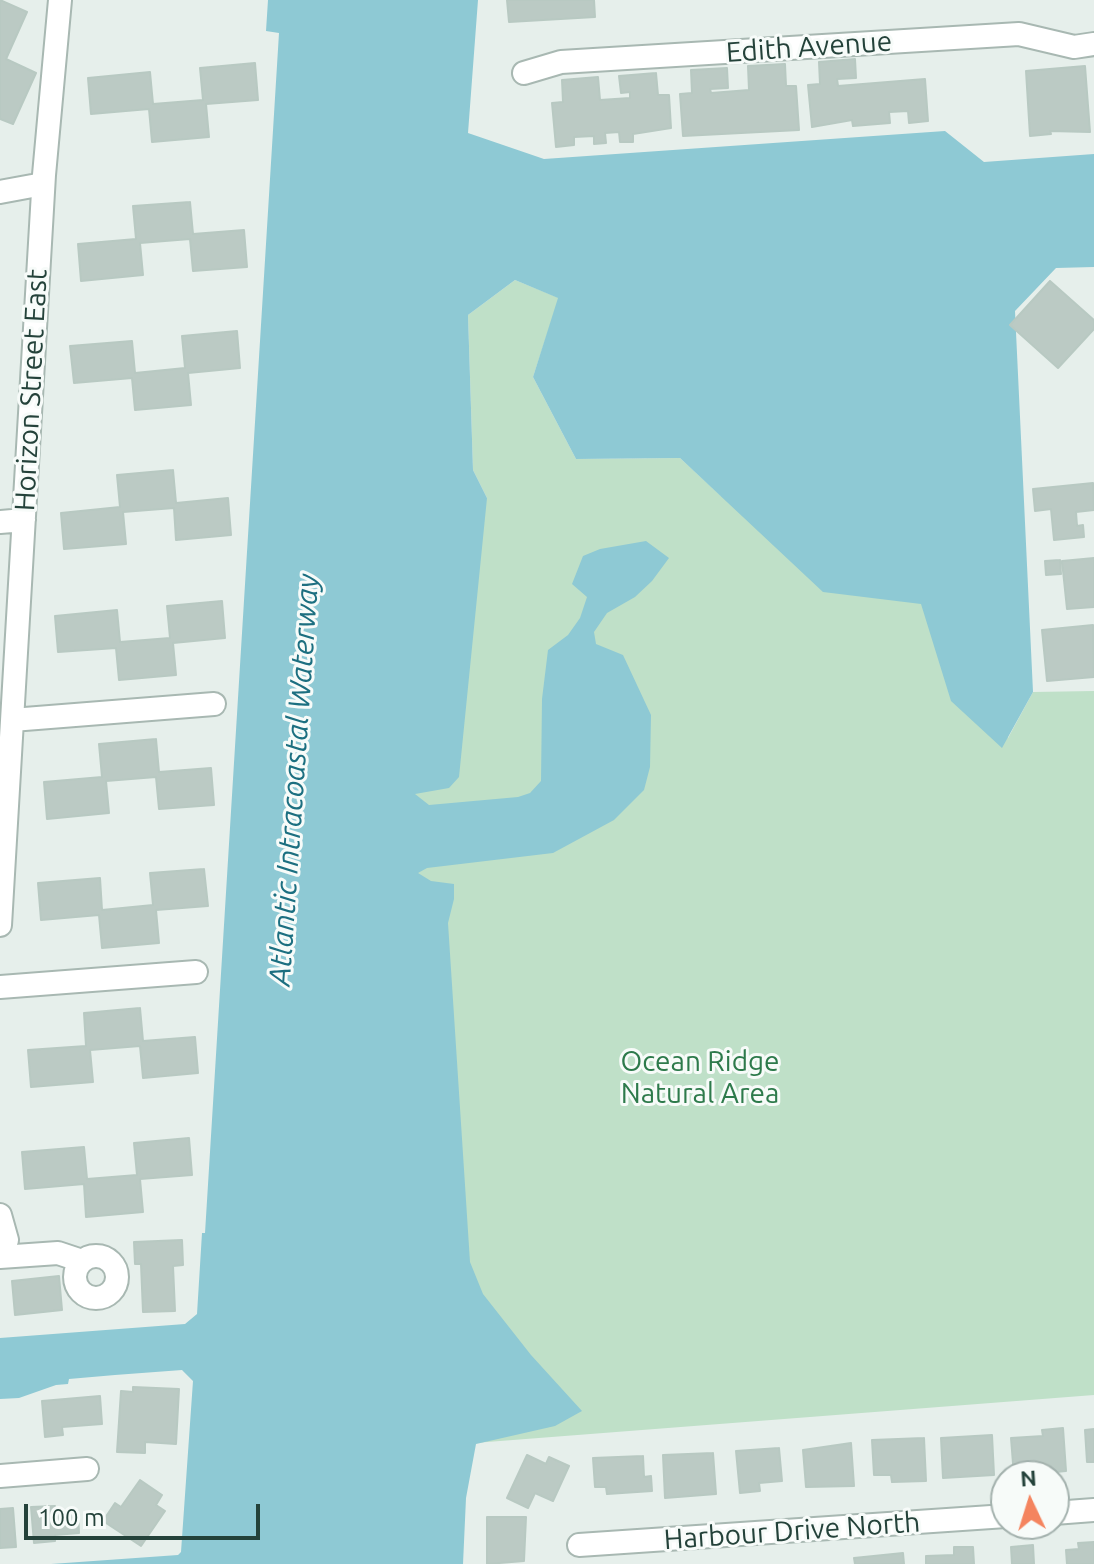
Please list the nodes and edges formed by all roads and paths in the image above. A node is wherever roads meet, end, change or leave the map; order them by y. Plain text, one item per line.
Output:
1 (60, 0) edge
2 (1094, 44) edge
3 (524, 73) dead end
4 (43, 184) junction
5 (0, 192) edge
6 (24, 520) junction
7 (0, 522) edge
8 (9, 630) edge
9 (214, 704) dead end
10 (12, 720) junction
11 (0, 925) edge
12 (196, 972) dead end
13 (0, 987) edge
14 (0, 1215) edge
15 (4, 1249) edge
16 (82, 1261) dead end
17 (87, 1469) dead end
18 (0, 1476) edge
19 (1094, 1510) edge
20 (1070, 1512) edge
21 (990, 1517) edge
22 (579, 1545) dead end

1 - 4 street, Horizon Street East
2 - 3 street, Edith Avenue
4 - 5 street
4 - 6 street, Horizon Street East
6 - 7 street
6 - 8 street, Horizon Street East
8 - 10 street, Horizon Street East
9 - 10 street
10 - 11 street, Horizon Street East
12 - 13 street
14 - 15 street
15 - 16 street
17 - 18 street
19 - 20 street
21 - 22 street, Harbour Drive North

